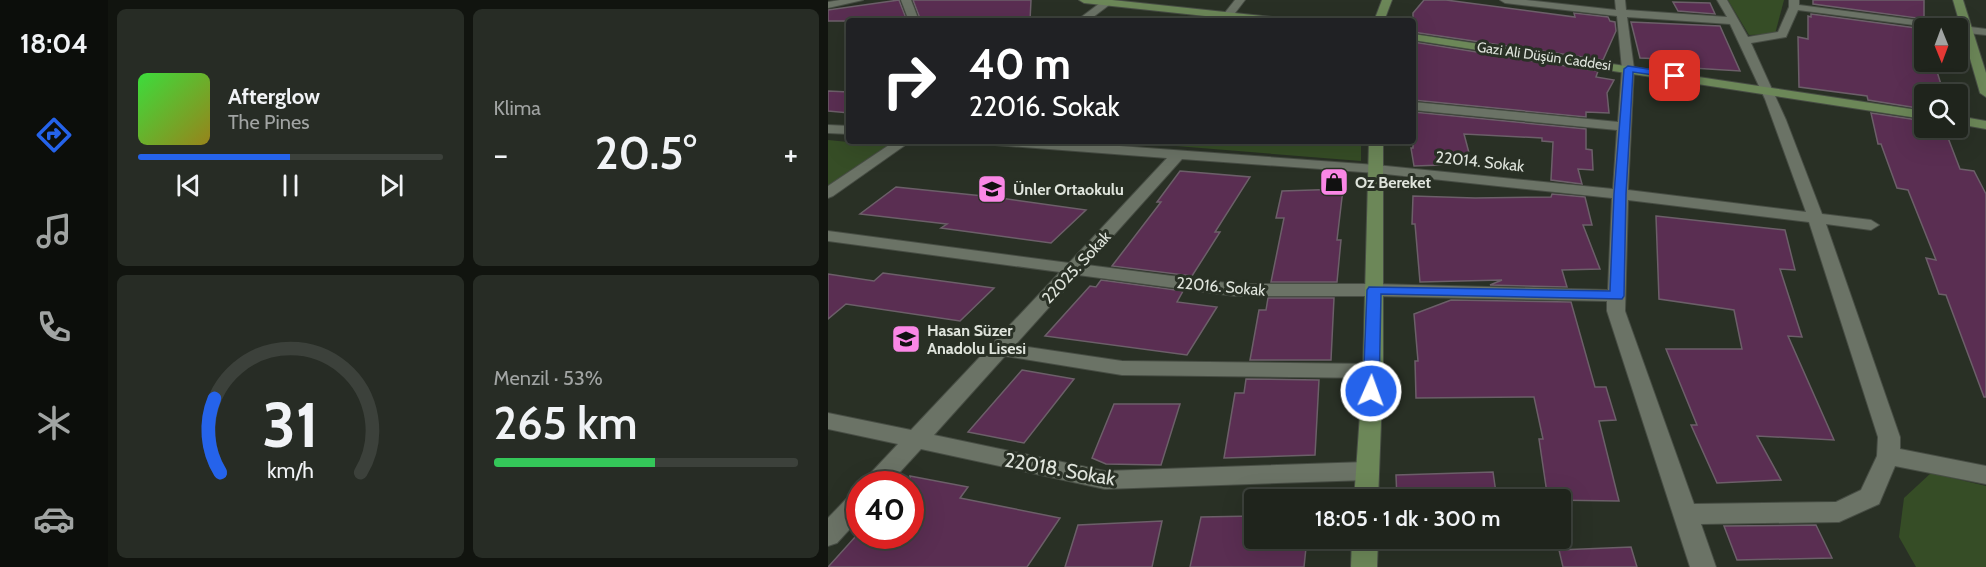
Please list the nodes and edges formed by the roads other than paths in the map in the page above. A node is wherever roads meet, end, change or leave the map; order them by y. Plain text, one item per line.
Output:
1 (858, 0) edge
2 (906, 0) edge
3 (1084, 0) edge
4 (1240, 0) edge
5 (1387, 0) edge
6 (1505, 0) edge
7 (1510, 0) edge
8 (1722, 0) edge
9 (1958, 0) edge
10 (1102, 1) edge
11 (1794, 4) edge
12 (828, 5) edge
13 (1621, 7) edge
14 (1228, 15) junction
15 (913, 18) edge
16 (1084, 18) edge
17 (1254, 18) edge
18 (1380, 18) edge
19 (1960, 18) edge
20 (1735, 21) junction
21 (1914, 22) edge
22 (1968, 30) edge
23 (1986, 32) edge
24 (1416, 37) edge
25 (1746, 41) junction
26 (1968, 47) edge
27 (1628, 69) junction
28 (1768, 90) junction
29 (1986, 93) edge
30 (1416, 106) edge
31 (1914, 113) edge
32 (1968, 122) edge
33 (1986, 125) edge
34 (1624, 127) junction
35 (828, 129) edge
36 (846, 130) edge
37 (900, 144) edge
38 (1037, 144) edge
39 (1376, 144) edge
40 (1179, 154) junction
41 (1376, 169) junction
42 (828, 193) edge
43 (1620, 194) junction
44 (1816, 218) junction
45 (1871, 225) dead end
46 (828, 236) edge
47 (1073, 269) junction
48 (1374, 290) junction
49 (1617, 296) junction
50 (1001, 349) junction
51 (1372, 371) junction
52 (828, 421) edge
53 (915, 441) junction
54 (1888, 456) junction
55 (887, 471) edge
56 (1367, 471) junction
57 (1986, 474) edge
58 (1366, 489) edge
59 (1685, 514) junction
60 (846, 516) edge
61 (828, 535) edge
62 (1365, 549) edge
63 (1364, 567) edge
64 (1703, 567) edge

1 - 12 street
2 - 15 street
3 - 10 street
4 - 14 street
5 - 18 street
6 - 7 street
7 - 13 street
8 - 20 street
9 - 19 street
10 - 14 street
10 - 16 street
11 - 21 street
11 - 25 street
13 - 20 street
13 - 27 street
14 - 17 street
20 - 25 street
22 - 23 street
24 - 27 street, Gazi Ali Düşün Caddesi
25 - 28 street
26 - 29 street
27 - 28 street, Gazi Ali Düşün Caddesi
27 - 34 street
28 - 31 street, Gazi Ali Düşün Caddesi
28 - 44 street
30 - 34 street
32 - 33 street
34 - 43 street
35 - 36 street
37 - 42 street
38 - 40 street, 22014. Sokak
39 - 41 street
40 - 41 street, 22014. Sokak
40 - 47 street, 22025. Sokak
41 - 43 street, 22014. Sokak
41 - 48 street
43 - 44 street, 22014. Sokak
43 - 49 street
44 - 45 street, 22014. Sokak
44 - 54 street
46 - 47 street, 22016. Sokak
47 - 48 street, 22016. Sokak
47 - 50 street, 22025. Sokak
48 - 49 street, 22016. Sokak
48 - 51 street
49 - 59 street
50 - 51 street
50 - 53 street, 22025. Sokak
51 - 56 street
52 - 53 street, 22018. Sokak
53 - 55 street, 22025. Sokak
53 - 56 street, 22018. Sokak
54 - 57 street
54 - 59 street
56 - 58 street
59 - 64 street
60 - 61 street
62 - 63 street

